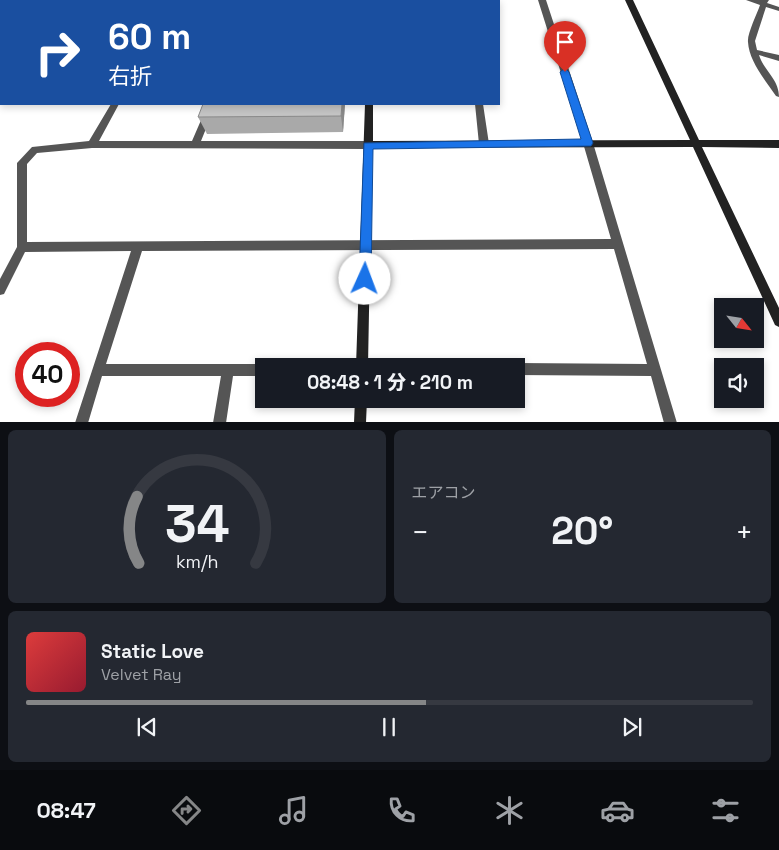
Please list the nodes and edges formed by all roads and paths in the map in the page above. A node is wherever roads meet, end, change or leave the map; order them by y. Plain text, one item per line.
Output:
1 (542, 0) edge
2 (629, 0) edge
3 (750, 0) edge
4 (764, 2) edge
5 (779, 9) edge
6 (753, 51) junction
7 (779, 58) edge
8 (779, 94) edge
9 (114, 105) edge
10 (212, 105) edge
11 (369, 105) edge
12 (479, 105) edge
13 (588, 143) junction
14 (92, 144) junction
15 (484, 144) junction
16 (696, 144) junction
17 (779, 144) edge
18 (195, 145) junction
19 (368, 145) junction
20 (366, 244) junction
21 (617, 244) junction
22 (138, 246) junction
23 (22, 247) junction
24 (0, 290) edge
25 (779, 321) edge
26 (362, 358) edge
27 (525, 369) edge
28 (99, 370) junction
29 (255, 370) edge
30 (654, 370) junction
31 (228, 371) junction
32 (361, 408) edge
33 (81, 422) edge
34 (219, 422) edge
35 (360, 422) edge
36 (671, 422) edge

1 - 13 street
2 - 16 street
3 - 4 street
4 - 5 street
4 - 6 street
6 - 7 street
6 - 8 street
9 - 14 street
10 - 18 street
11 - 19 street
12 - 15 street
13 - 15 street
13 - 16 street
13 - 21 street
14 - 18 street
14 - 23 street
15 - 19 street
16 - 17 street
16 - 25 street
18 - 19 street
19 - 20 street
20 - 21 street
20 - 22 street
20 - 26 street
21 - 30 street
22 - 23 street
22 - 28 street
23 - 24 street
27 - 30 street
28 - 31 street
28 - 33 street
29 - 31 street
30 - 36 street
31 - 34 street
32 - 35 street

